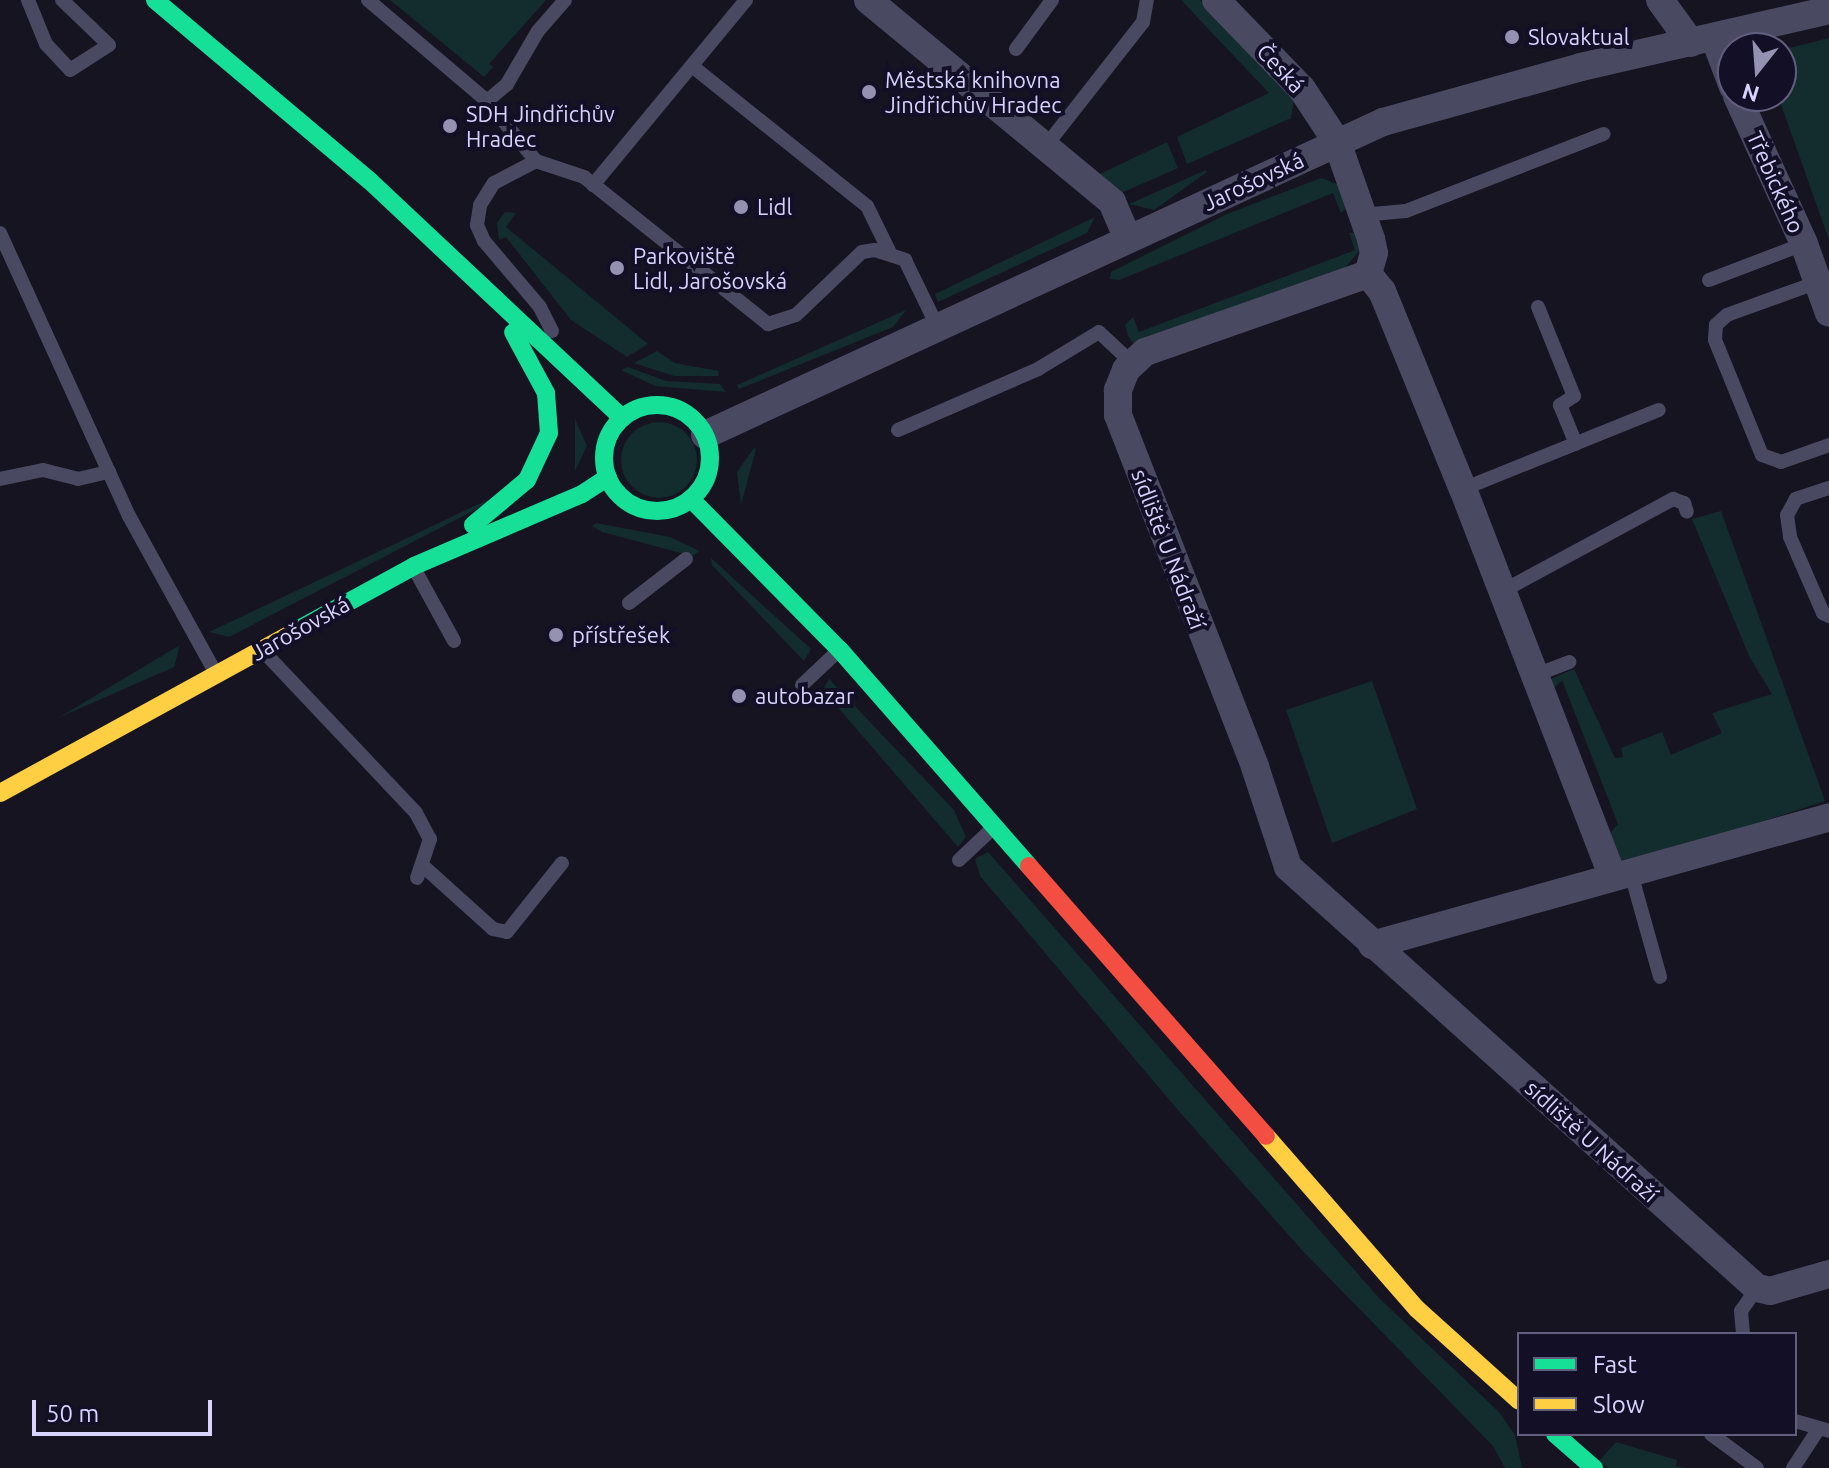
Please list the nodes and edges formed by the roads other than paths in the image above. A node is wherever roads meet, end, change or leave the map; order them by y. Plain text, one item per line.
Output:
1 (28, 0) edge
2 (62, 0) edge
3 (155, 0) edge
4 (368, 0) edge
5 (565, 0) edge
6 (745, 0) edge
7 (868, 0) edge
8 (1052, 0) edge
9 (1147, 0) edge
10 (1216, 0) edge
11 (1660, 0) edge
12 (1829, 10) edge
13 (1703, 41) junction
14 (1016, 49) dead end
15 (1717, 62) edge
16 (692, 66) junction
17 (487, 101) junction
18 (1744, 112) edge
19 (1603, 134) dead end
20 (1337, 142) junction
21 (1045, 147) junction
22 (536, 161) junction
23 (593, 185) junction
24 (1361, 215) junction
25 (0, 233) edge
26 (1128, 239) junction
27 (1804, 244) junction
28 (889, 251) junction
29 (1368, 274) junction
30 (473, 275) junction
31 (1709, 280) dead end
32 (1825, 299) edge
33 (1538, 307) dead end
34 (509, 327) junction
35 (938, 328) junction
36 (493, 338) dead end
37 (1131, 362) junction
38 (568, 363) junction
39 (1659, 410) dead end
40 (622, 418) junction
41 (898, 430) dead end
42 (705, 435) junction
43 (1576, 444) junction
44 (1829, 445) edge
45 (109, 472) junction
46 (608, 477) junction
47 (0, 479) edge
48 (1829, 488) edge
49 (1463, 489) junction
50 (691, 499) junction
51 (1687, 512) dead end
52 (686, 559) dead end
53 (414, 566) junction
54 (1501, 593) junction
55 (629, 603) dead end
56 (1829, 616) edge
57 (454, 641) dead end
58 (262, 649) junction
59 (840, 650) junction
60 (1569, 662) dead end
61 (216, 674) junction
62 (1533, 676) junction
63 (802, 685) dead end
64 (0, 793) edge
65 (1829, 817) edge
66 (995, 826) junction
67 (959, 860) dead end
68 (562, 863) dead end
69 (1621, 872) junction
70 (1372, 945) junction
71 (1660, 977) dead end
72 (1829, 1274) edge
73 (1757, 1288) junction
74 (1743, 1332) edge
75 (1517, 1399) edge
76 (1797, 1422) edge
77 (1823, 1430) edge
78 (1557, 1436) edge
79 (1714, 1436) edge
80 (1585, 1465) edge
81 (1757, 1468) edge
82 (1793, 1468) edge

1 - 2 lane
3 - 30 main road
4 - 17 lane
5 - 17 lane
6 - 16 lane
7 - 21 street
8 - 14 lane
9 - 21 lane
10 - 20 street, Česká
11 - 13 street
12 - 13 street, Jarošovská
13 - 15 street
13 - 20 street, Jarošovská
16 - 23 lane
16 - 28 lane
17 - 22 lane
18 - 27 street, Třebického
19 - 24 lane
20 - 24 street
20 - 26 street, Jarošovská
21 - 26 street
22 - 23 lane
22 - 38 lane
23 - 28 lane
24 - 29 street
25 - 45 lane
26 - 35 street, Jarošovská
27 - 31 lane
27 - 32 street, Třebického
28 - 35 lane
29 - 37 street
29 - 49 street
30 - 34 main road
30 - 38 main road
32 - 44 lane
33 - 43 lane
34 - 36 lane
34 - 53 main road
35 - 42 street, Jarošovská
37 - 41 lane
37 - 70 street, sídliště U Nádraží
38 - 40 main road
39 - 43 lane
40 - 42 main road
40 - 46 main road
42 - 50 main road
43 - 49 lane
45 - 47 lane
45 - 61 lane
46 - 50 main road
46 - 53 main road, Jarošovská
48 - 56 lane
49 - 54 street
50 - 59 main road
51 - 54 lane
52 - 55 lane
53 - 57 lane
53 - 58 main road, Jarošovská
54 - 62 street
58 - 61 main road, Jarošovská
58 - 68 lane
59 - 63 lane
59 - 66 main road
60 - 62 lane
61 - 64 main road, Jarošovská
62 - 69 street
65 - 69 street
66 - 67 lane
66 - 75 main road
69 - 70 street
69 - 71 lane
70 - 73 street, sídliště U Nádraží
72 - 73 street
73 - 74 lane
76 - 77 lane
77 - 82 lane
78 - 80 main road
79 - 81 lane

